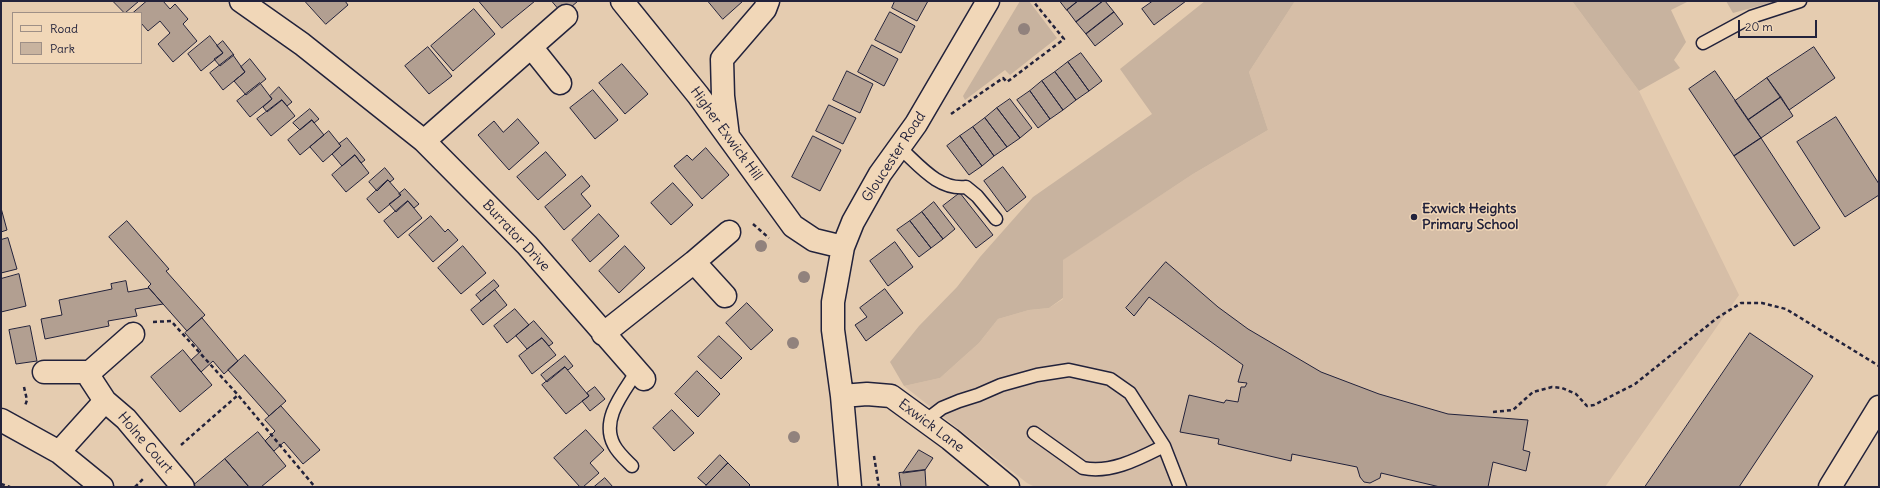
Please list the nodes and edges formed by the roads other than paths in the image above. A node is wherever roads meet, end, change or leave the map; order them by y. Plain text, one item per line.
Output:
1 (241, 1) edge
2 (622, 1) edge
3 (768, 1) edge
4 (988, 1) edge
5 (1800, 1) edge
6 (566, 16) dead end
7 (1703, 43) dead end
8 (532, 48) junction
9 (560, 83) dead end
10 (728, 137) junction
11 (424, 141) junction
12 (900, 148) junction
13 (996, 219) dead end
14 (729, 232) dead end
15 (843, 247) junction
16 (694, 262) junction
17 (725, 296) dead end
18 (133, 334) road end
19 (603, 334) junction
20 (44, 372) road end
21 (90, 372) junction
22 (640, 375) joint
23 (842, 396) junction
24 (105, 401) junction
25 (1879, 407) edge
26 (925, 421) junction
27 (9, 424) edge
28 (1034, 433) dead end
29 (1164, 446) junction
30 (59, 452) junction
31 (632, 466) dead end
32 (102, 487) edge
33 (183, 487) edge
34 (850, 487) edge
35 (1008, 487) edge
36 (1180, 487) edge
37 (1830, 487) edge

1 - 11 street, Burrator Drive
2 - 10 street, Higher Exwick Hill
3 - 10 street
4 - 12 street, Gloucester Road
5 - 7 lane
6 - 8 street
8 - 9 street
8 - 11 street
10 - 15 street, Higher Exwick Hill
11 - 19 street, Burrator Drive
12 - 13 lane
12 - 15 street, Gloucester Road
14 - 16 street
15 - 23 street, Gloucester Road
16 - 17 street
16 - 19 street
18 - 21 street
19 - 22 street, Burrator Drive
20 - 21 street
21 - 24 street, Holne Court
22 - 31 lane
23 - 26 street, Exwick Lane
23 - 34 street, Gloucester Road
24 - 30 street, Holne Court
24 - 33 street, Holne Court
25 - 37 street
26 - 29 lane
26 - 35 street, Exwick Lane
27 - 30 street
28 - 29 lane
29 - 36 lane
30 - 32 street

